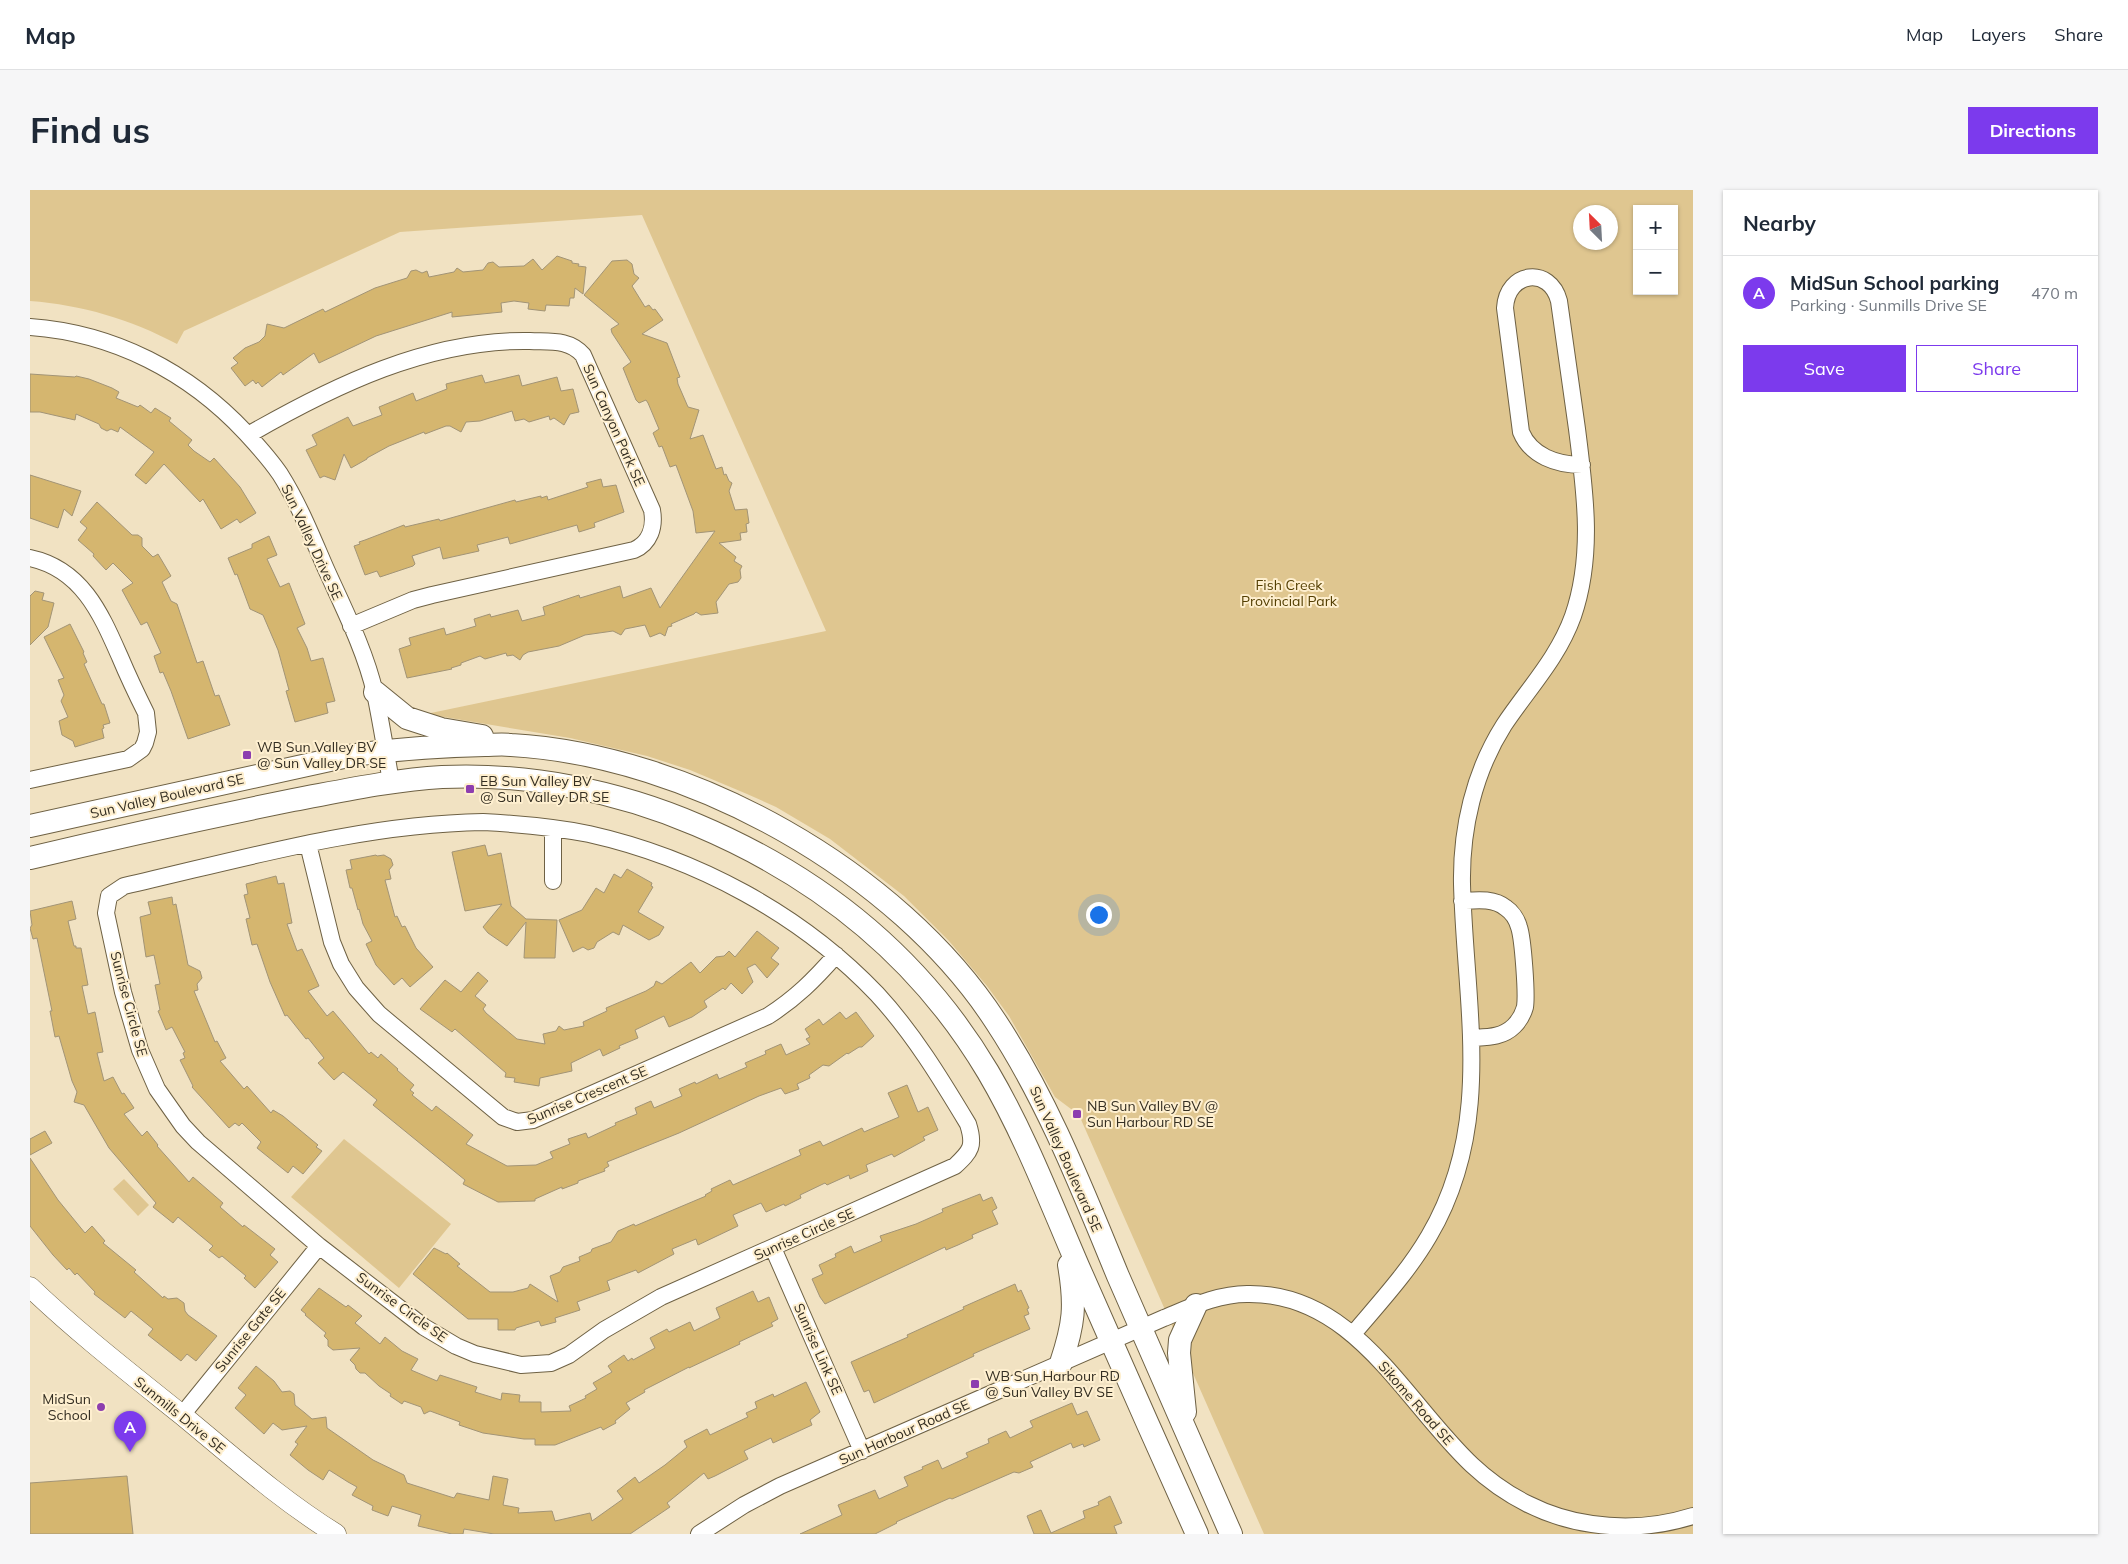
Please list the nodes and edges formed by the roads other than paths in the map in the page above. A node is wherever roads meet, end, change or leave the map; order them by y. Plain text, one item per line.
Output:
1 (30, 327) edge
2 (248, 435) junction
3 (1582, 465) junction
4 (30, 558) edge
5 (351, 626) junction
6 (375, 692) junction
7 (510, 744) junction
8 (385, 750) junction
9 (30, 780) edge
10 (391, 782) junction
11 (30, 826) edge
12 (553, 828) junction
13 (308, 844) junction
14 (30, 858) edge
15 (552, 881) dead end
16 (1462, 901) junction
17 (836, 955) junction
18 (1471, 1038) junction
19 (1063, 1232) junction
20 (319, 1246) junction
21 (773, 1248) junction
22 (30, 1288) edge
23 (1196, 1305) junction
24 (1141, 1328) junction
25 (1353, 1334) junction
26 (1111, 1341) junction
27 (1061, 1363) junction
28 (182, 1415) junction
29 (1189, 1438) junction
30 (862, 1451) junction
31 (1693, 1516) edge
32 (336, 1534) edge
33 (699, 1534) edge
34 (1197, 1534) edge
35 (1231, 1534) edge

1 - 2 street, Sun Valley Drive SE
2 - 5 street, Sun Valley Drive SE
2 - 5 street, Sun Canyon Park SE
3 - 3 street
3 - 16 street
4 - 9 street
5 - 6 street, Sun Valley Drive SE
6 - 7 main road
6 - 8 street, Sun Valley Drive SE
7 - 8 main road, Sun Valley Boulevard SE
7 - 24 main road, Sun Valley Boulevard SE
8 - 10 street, Sun Valley Drive SE
8 - 11 main road, Sun Valley Boulevard SE
10 - 14 main road, Sun Valley Boulevard SE
10 - 19 main road, Sun Valley Boulevard SE
12 - 13 street, Sunrise Circle SE
12 - 15 street
12 - 17 street, Sunrise Circle SE
13 - 17 street, Sunrise Crescent SE
13 - 20 street, Sunrise Circle SE
16 - 18 street
16 - 18 street
17 - 21 street, Sunrise Circle SE
18 - 25 street
19 - 26 main road, Sun Valley Boulevard SE
19 - 27 main road
20 - 21 street, Sunrise Circle SE
20 - 28 street, Sunrise Gate SE
21 - 30 street, Sunrise Link SE
22 - 28 street, Sunmills Drive SE
23 - 24 street, Sikome Road SE
23 - 25 street, Sikome Road SE
23 - 29 main road
24 - 26 street, Sun Harbour Road SE
24 - 29 main road, Sun Valley Boulevard SE
25 - 31 street, Sikome Road SE
26 - 27 street, Sun Harbour Road SE
26 - 34 main road, Sun Valley Boulevard SE
27 - 30 street, Sun Harbour Road SE
28 - 32 street, Sunmills Drive SE
29 - 35 main road, Sun Valley Boulevard SE
30 - 33 street, Sun Harbour Road SE

